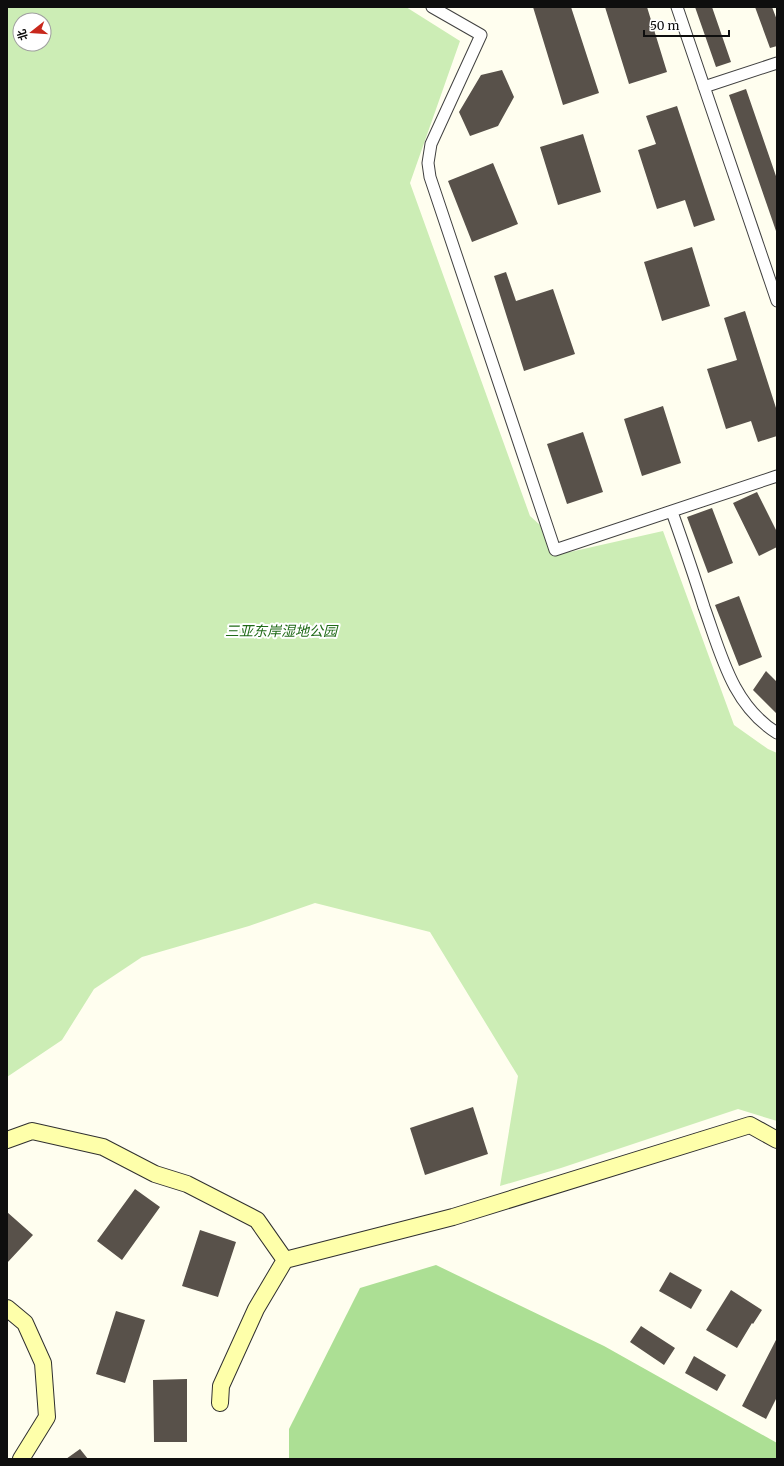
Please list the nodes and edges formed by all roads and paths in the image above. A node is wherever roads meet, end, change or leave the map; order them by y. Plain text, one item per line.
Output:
1 (432, 7) edge
2 (677, 7) edge
3 (777, 63) edge
4 (704, 87) junction
5 (776, 298) edge
6 (777, 476) edge
7 (672, 512) junction
8 (777, 733) edge
9 (7, 1140) edge
10 (777, 1140) edge
11 (285, 1260) junction
12 (7, 1308) edge
13 (220, 1403) dead end
14 (20, 1459) edge

1 - 7 street
2 - 4 street
3 - 4 street
4 - 5 street
6 - 7 street
7 - 8 street
9 - 11 street
10 - 11 street
11 - 13 street
12 - 14 street

